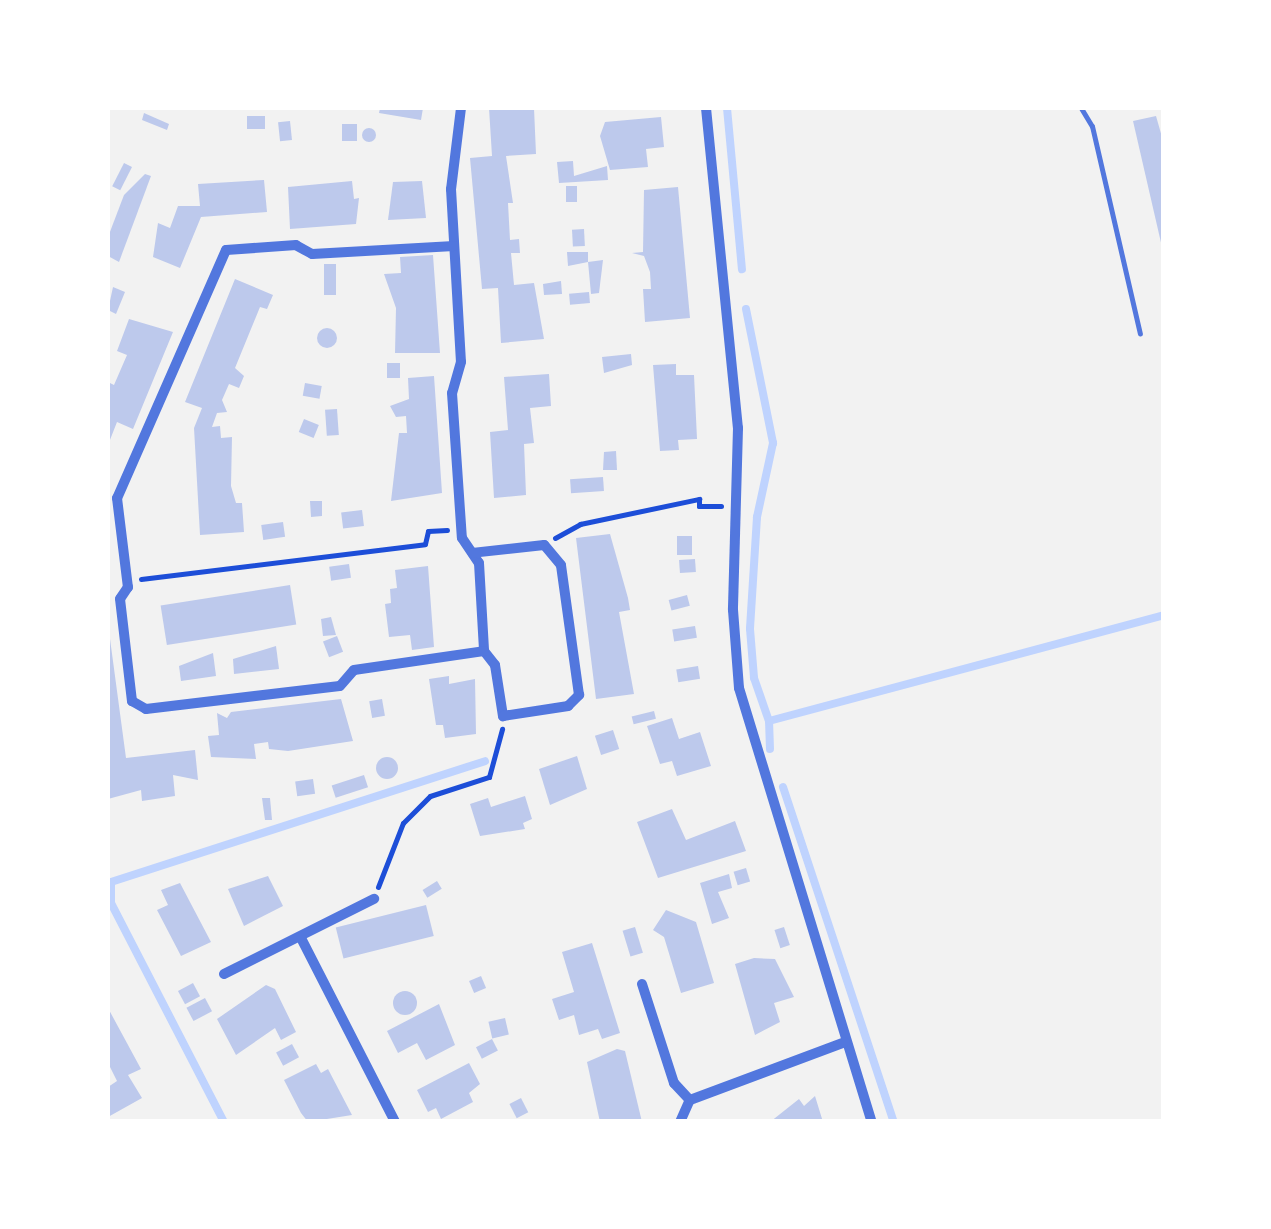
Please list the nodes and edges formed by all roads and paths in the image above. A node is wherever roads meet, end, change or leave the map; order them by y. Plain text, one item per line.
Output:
1 (462, 108) edge
2 (706, 108) edge
3 (1081, 108) edge
4 (454, 246) junction
5 (1140, 334) dead end
6 (736, 506) junction
7 (462, 528) junction
8 (544, 545) junction
9 (472, 553) junction
10 (128, 580) junction
11 (484, 651) junction
12 (503, 716) junction
13 (374, 899) joint
14 (301, 938) junction
15 (224, 974) dead end
16 (642, 984) dead end
17 (845, 1042) junction
18 (690, 1100) junction
19 (396, 1122) edge
20 (680, 1122) edge
21 (872, 1122) edge

1 - 4 street
2 - 6 street
3 - 5 lane
4 - 7 street
4 - 10 street
6 - 8 path
6 - 17 street
7 - 9 street
7 - 10 path
8 - 9 street
8 - 12 street
9 - 11 street
10 - 11 street
11 - 12 street
12 - 13 path
13 - 14 street
14 - 15 street
14 - 19 street
16 - 18 street
17 - 18 street
17 - 21 street
18 - 20 street

